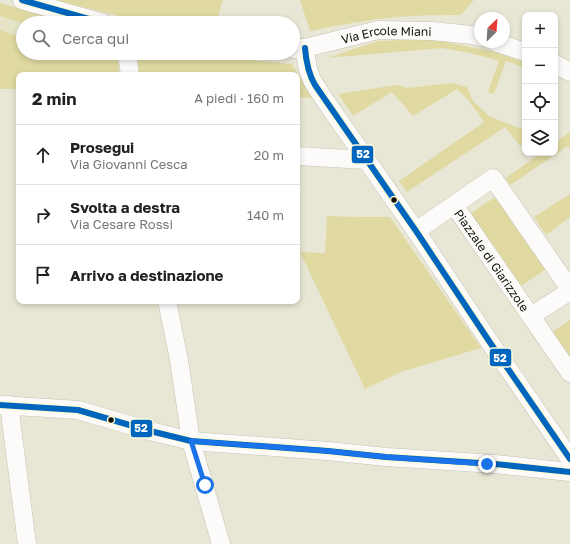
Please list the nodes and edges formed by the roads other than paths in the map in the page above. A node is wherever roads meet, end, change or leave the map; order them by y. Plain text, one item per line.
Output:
1 (22, 0) edge
2 (78, 16) edge
3 (474, 36) edge
4 (510, 47) edge
5 (300, 49) edge
6 (300, 51) edge
7 (522, 51) edge
8 (128, 60) edge
9 (558, 66) edge
10 (130, 72) edge
11 (570, 72) edge
12 (300, 156) edge
13 (366, 160) junction
14 (454, 205) junction
15 (416, 231) junction
16 (570, 290) edge
17 (168, 304) edge
18 (531, 316) junction
19 (570, 373) edge
20 (4, 405) edge
21 (191, 441) junction
22 (570, 459) edge
23 (570, 472) edge
24 (27, 544) edge
25 (221, 544) edge

1 - 2 street
3 - 5 street, Via Ercole Miani
4 - 7 street
6 - 13 street
8 - 10 street
9 - 11 street
12 - 13 street
13 - 15 street
14 - 15 street, Piazzale di Giarizzole
14 - 16 street, Piazzale di Giarizzole
14 - 18 street, Piazzale di Giarizzole
15 - 22 street
16 - 18 street, Piazzale di Giarizzole
17 - 21 street
18 - 19 street, Piazzale di Giarizzole
20 - 21 street
20 - 24 street
21 - 23 street
21 - 25 street

